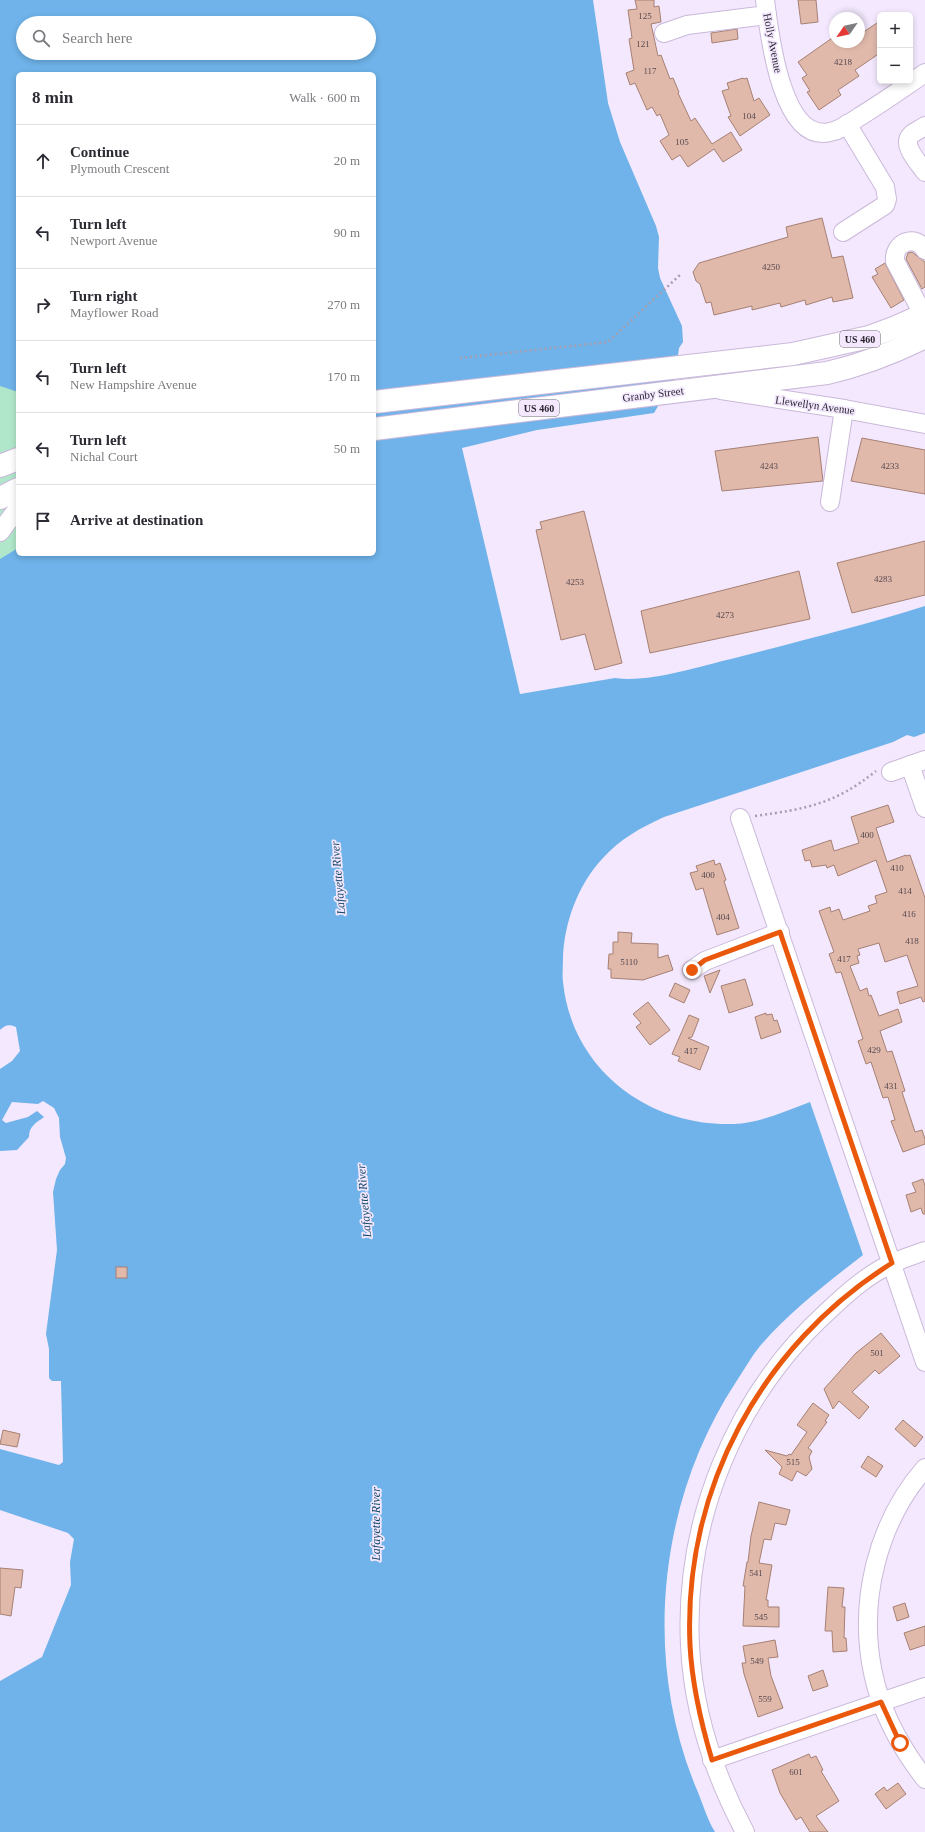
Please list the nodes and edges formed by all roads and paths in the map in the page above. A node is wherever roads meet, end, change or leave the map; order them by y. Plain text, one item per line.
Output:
1 (766, 8) edge
2 (664, 33) dead end
3 (925, 73) edge
4 (847, 124) junction
5 (925, 126) edge
6 (925, 172) edge
7 (843, 232) dead end
8 (925, 250) edge
9 (681, 274) dead end
10 (924, 316) edge
11 (925, 337) edge
12 (460, 358) dead end
13 (705, 388) junction
14 (376, 402) edge
15 (844, 409) junction
16 (925, 424) edge
17 (376, 429) edge
18 (16, 460) edge
19 (0, 466) edge
20 (16, 491) edge
21 (0, 498) edge
22 (830, 502) dead end
23 (16, 511) edge
24 (0, 532) edge
25 (918, 763) edge
26 (886, 769) joint
27 (925, 808) edge
28 (740, 818) joint
29 (780, 932) junction
30 (692, 970) dead end
31 (925, 1251) edge
32 (892, 1263) junction
33 (925, 1362) edge
34 (925, 1468) edge
35 (925, 1687) edge
36 (881, 1702) junction
37 (712, 1760) junction
38 (925, 1779) edge
39 (745, 1832) edge

1 - 2 street
1 - 4 street, Holly Avenue
3 - 4 street
4 - 7 street
5 - 6 street
8 - 10 street
9 - 12 path
10 - 14 main road, Granby Street / US 460
11 - 13 main road, Granby Street / US 460
13 - 15 street, Llewellyn Avenue
13 - 17 main road, Granby Street / US 460
15 - 16 street, Llewellyn Avenue
15 - 22 street
18 - 19 main road
20 - 21 main road
23 - 24 street
25 - 26 street
25 - 27 street
26 - 28 path
28 - 29 street
29 - 30 street
29 - 32 street
31 - 32 street
32 - 33 street
32 - 37 street
34 - 36 street
35 - 36 street
36 - 37 street
36 - 38 street
37 - 39 street

